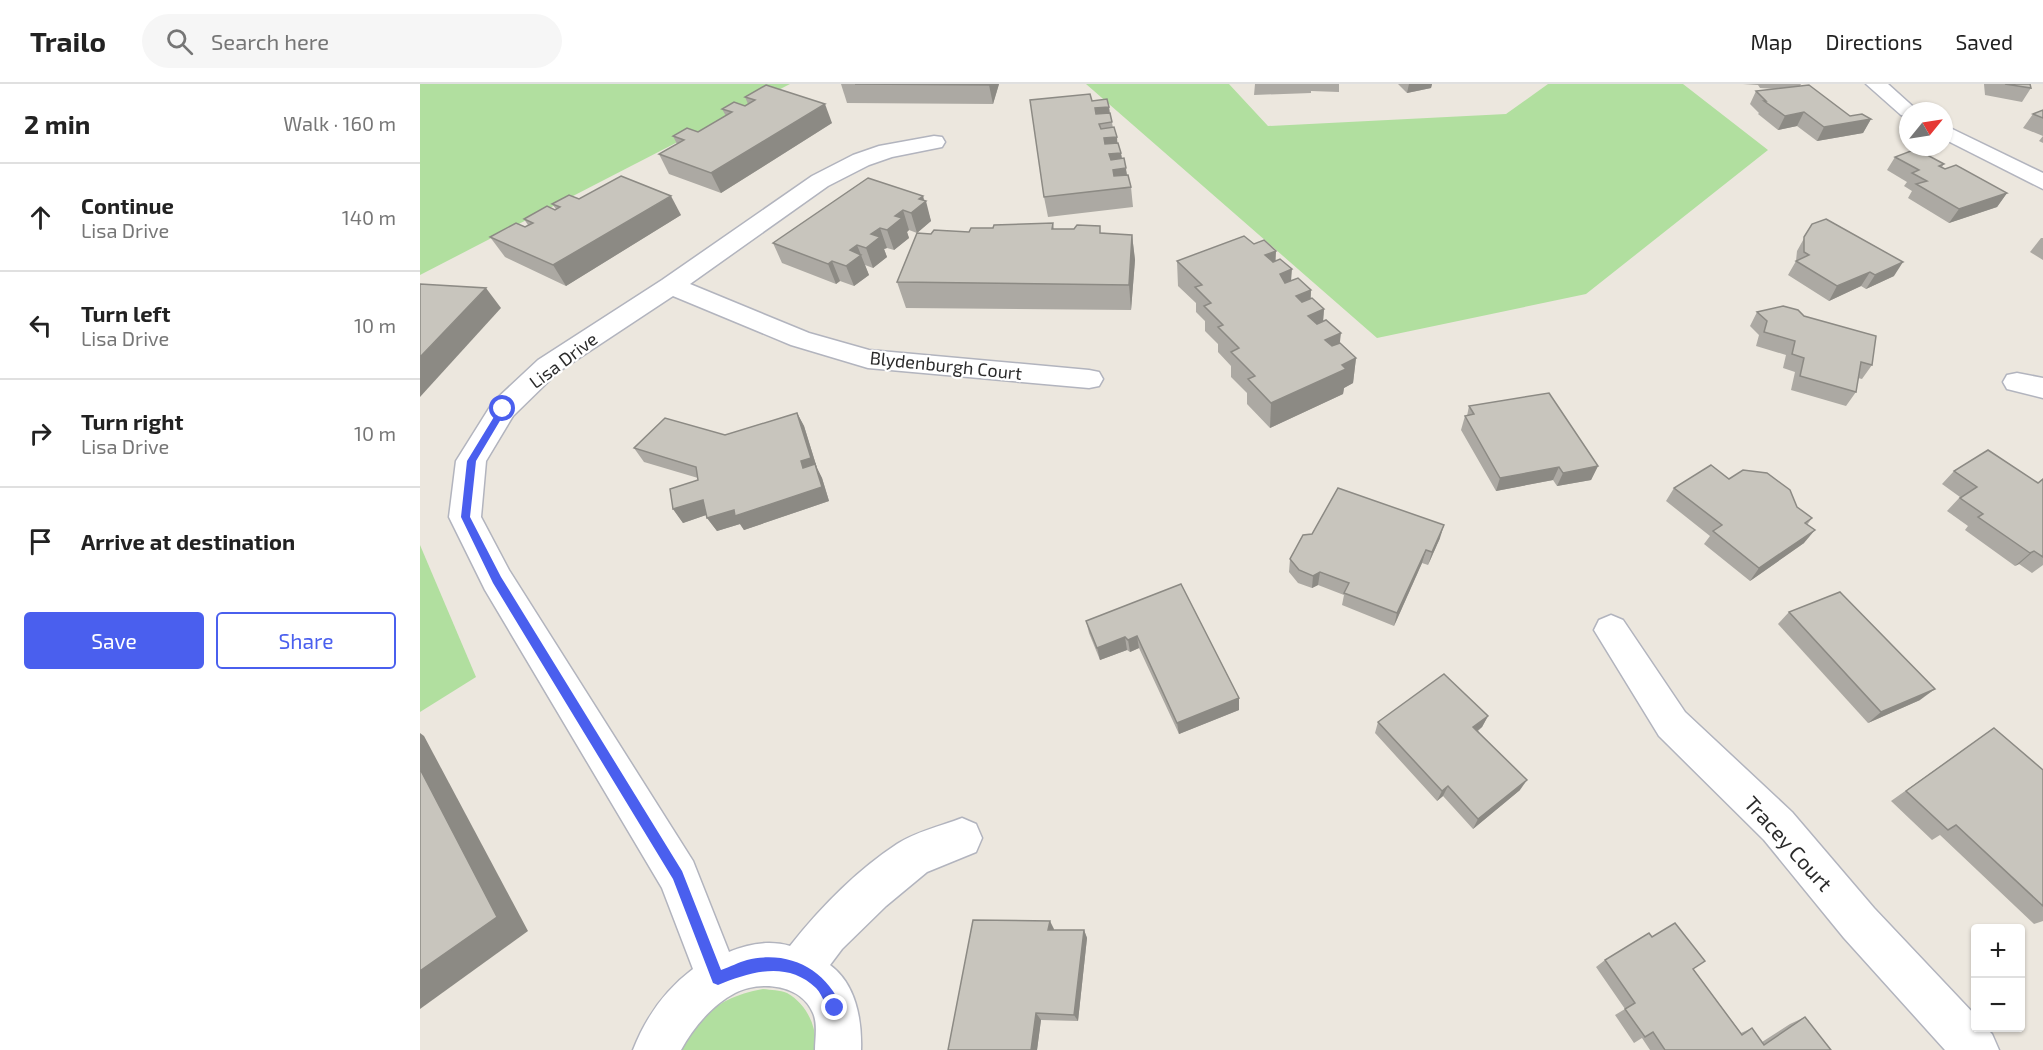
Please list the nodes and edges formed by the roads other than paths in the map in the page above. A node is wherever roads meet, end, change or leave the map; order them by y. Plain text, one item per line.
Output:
1 (1876, 84) edge
2 (1899, 103) edge
3 (1953, 136) edge
4 (934, 142) dead end
5 (2043, 182) edge
6 (671, 286) junction
7 (1089, 379) dead end
8 (1611, 630) dead end
9 (962, 838) dead end
10 (800, 969) junction
11 (718, 978) junction
12 (656, 1050) edge
13 (837, 1050) edge
14 (1976, 1050) edge

1 - 2 street
3 - 5 street
4 - 6 street, Lisa Drive
6 - 7 street, Blydenburgh Court
6 - 11 street, Lisa Drive
8 - 14 street, Tracey Court
9 - 10 street
10 - 11 street
10 - 13 street
11 - 12 street

